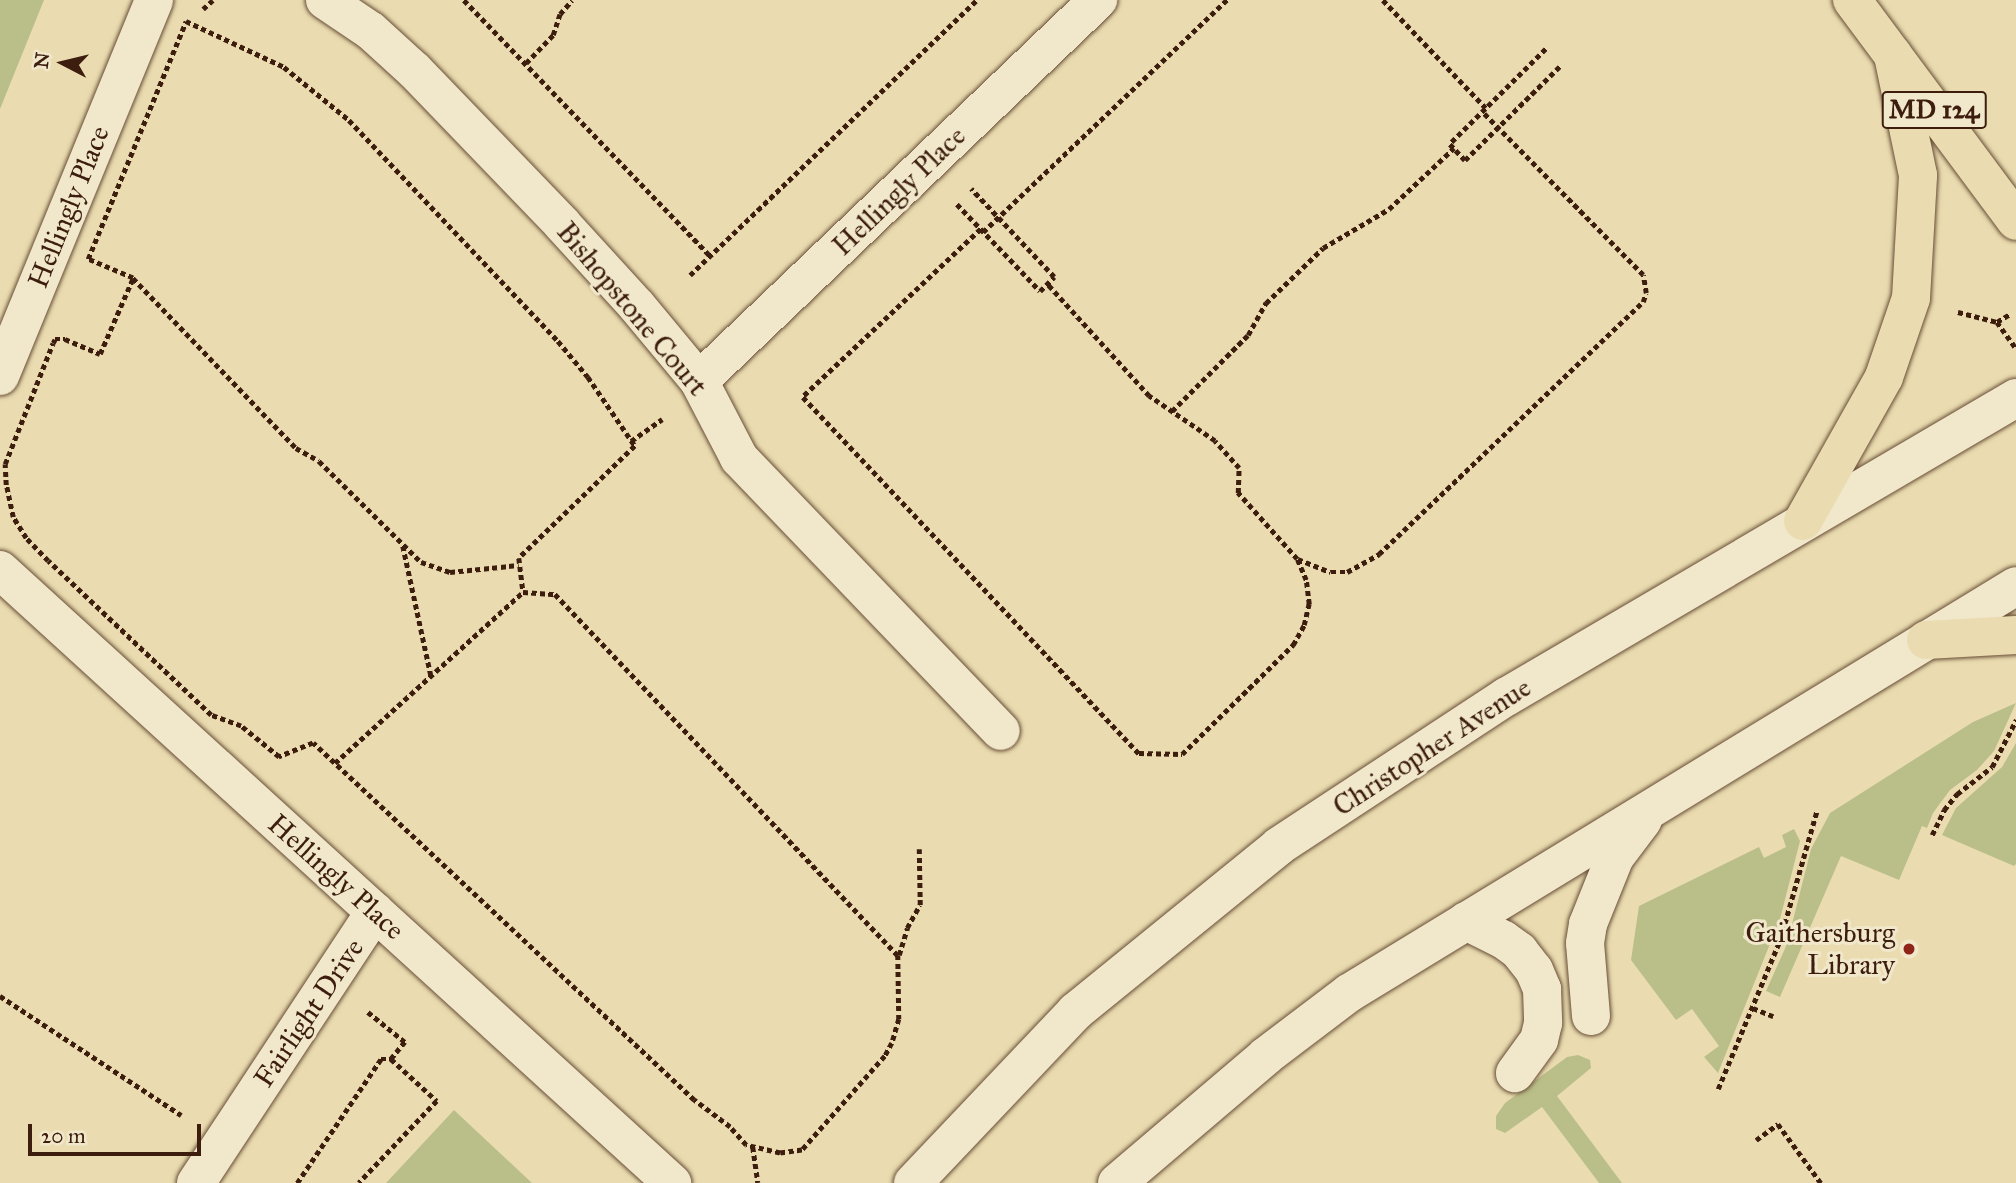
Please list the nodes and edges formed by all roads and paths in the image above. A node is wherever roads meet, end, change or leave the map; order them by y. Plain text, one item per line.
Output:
1 (154, 0) edge
2 (326, 0) edge
3 (464, 0) edge
4 (572, 0) edge
5 (977, 0) edge
6 (1098, 0) edge
7 (1227, 0) edge
8 (1384, 0) edge
9 (1852, 0) edge
10 (1546, 49) dead end
11 (1893, 55) junction
12 (526, 63) junction
13 (1561, 65) dead end
14 (1484, 110) junction
15 (1497, 127) junction
16 (1454, 148) junction
17 (930, 161) junction
18 (999, 218) junction
19 (2016, 221) edge
20 (982, 230) junction
21 (710, 256) junction
22 (690, 275) dead end
23 (132, 278) junction
24 (1048, 284) junction
25 (1949, 310) dead end
26 (2010, 314) dead end
27 (1997, 323) junction
28 (2015, 347) edge
29 (0, 376) edge
30 (699, 381) junction
31 (2016, 398) edge
32 (1172, 411) junction
33 (1803, 521) junction
34 (403, 546) junction
35 (1297, 559) junction
36 (519, 565) junction
37 (0, 570) edge
38 (2016, 586) edge
39 (523, 592) junction
40 (2016, 635) edge
41 (1926, 640) junction
42 (432, 676) junction
43 (2016, 720) edge
44 (1001, 731) dead end
45 (335, 763) junction
46 (1658, 803) junction
47 (1817, 810) dead end
48 (1932, 835) dead end
49 (919, 849) dead end
50 (375, 912) junction
51 (1466, 920) junction
52 (898, 955) junction
53 (330, 981) junction
54 (0, 996) edge
55 (1753, 1008) junction
56 (1591, 1016) dead end
57 (1773, 1016) dead end
58 (391, 1059) junction
59 (1515, 1073) dead end
60 (1718, 1089) dead end
61 (1756, 1140) dead end
62 (222, 1142) junction
63 (753, 1147) junction
64 (196, 1183) edge
65 (297, 1183) edge
66 (359, 1183) edge
67 (672, 1183) edge
68 (758, 1183) edge
69 (913, 1183) edge
70 (1117, 1183) edge
71 (1821, 1183) edge

1 - 29 street, Hellingly Place
2 - 30 street, Bishopstone Court
3 - 12 path
4 - 12 path
5 - 21 path
6 - 17 street, Hellingly Place
7 - 18 path
8 - 14 path
9 - 11 main road, MD 124
10 - 14 path
11 - 19 main road, MD 124
11 - 33 main road
12 - 21 path
13 - 15 path
14 - 15 path
14 - 16 path
15 - 16 path
15 - 35 path
16 - 32 path
17 - 18 path
17 - 20 path
17 - 30 street, Hellingly Place
18 - 20 path
18 - 24 path
20 - 24 path
20 - 35 path
21 - 22 path
23 - 34 path
23 - 36 path
23 - 45 path
24 - 32 path
25 - 27 path
26 - 27 path
27 - 28 path
30 - 44 street, Bishopstone Court
31 - 33 street, Christopher Avenue
32 - 35 path
33 - 69 street, Christopher Avenue
34 - 36 path
34 - 42 path
36 - 39 path
37 - 50 street, Hellingly Place
38 - 41 street
39 - 42 path
39 - 52 path
40 - 41 main road
41 - 46 street
42 - 45 path
43 - 48 path
45 - 63 path
46 - 51 street
46 - 56 street
47 - 55 path
49 - 52 path
50 - 53 street, Fairlight Drive
50 - 67 street, Hellingly Place
51 - 59 street
51 - 70 street
52 - 63 path
53 - 58 path
53 - 62 street, Fairlight Drive
54 - 62 path
55 - 57 path
55 - 60 path
58 - 65 path
58 - 66 path
61 - 71 path
62 - 64 street, Fairlight Drive
63 - 68 path

